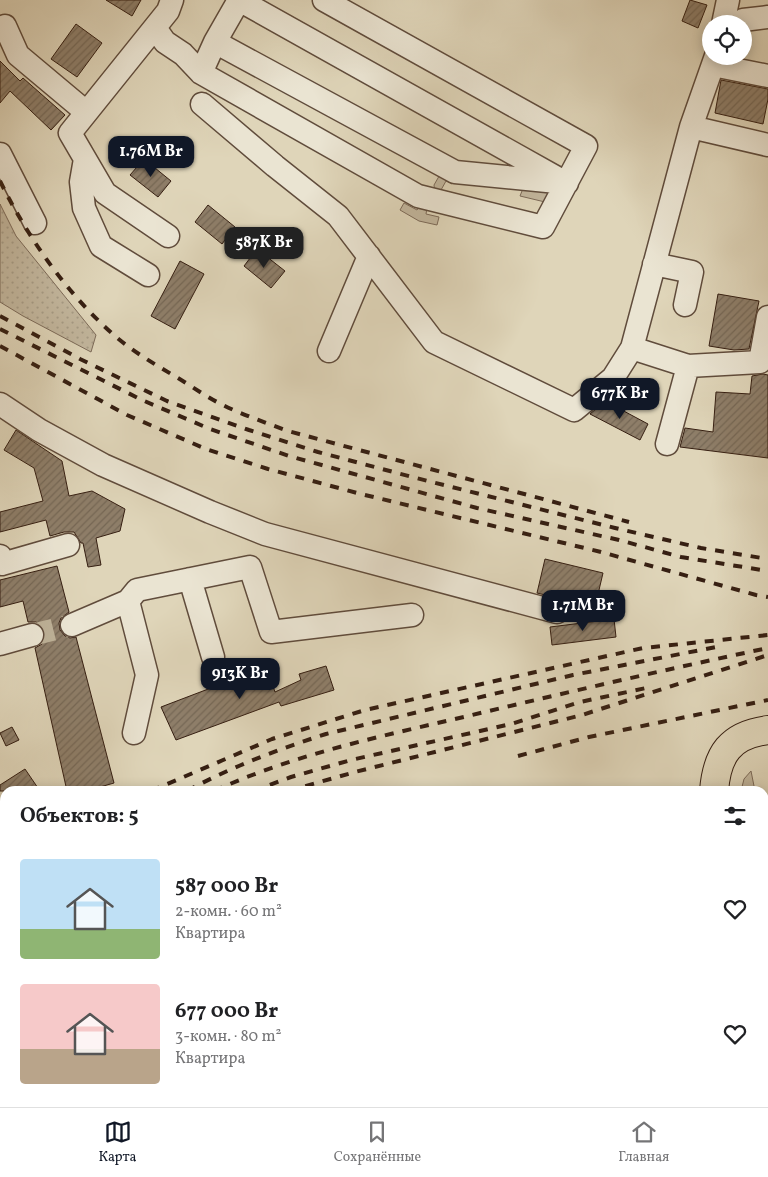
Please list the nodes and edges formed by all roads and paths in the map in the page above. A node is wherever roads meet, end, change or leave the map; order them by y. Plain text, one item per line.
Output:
1 (172, 0) edge
2 (239, 0) edge
3 (324, 0) edge
4 (728, 0) edge
5 (725, 15) edge
6 (768, 17) edge
7 (752, 19) edge
8 (5, 26) dead end
9 (155, 28) junction
10 (215, 42) junction
11 (713, 65) edge
12 (728, 65) edge
13 (201, 73) junction
14 (768, 76) edge
15 (202, 104) dead end
16 (86, 112) junction
17 (691, 127) junction
18 (768, 146) edge
19 (0, 154) edge
20 (85, 159) junction
21 (566, 183) junction
22 (35, 223) dead end
23 (168, 236) dead end
24 (368, 256) junction
25 (654, 264) junction
26 (148, 275) dead end
27 (685, 305) dead end
28 (768, 317) edge
29 (632, 348) junction
30 (329, 351) dead end
31 (688, 366) junction
32 (0, 404) edge
33 (667, 444) dead end
34 (68, 545) dead end
35 (0, 556) edge
36 (190, 579) junction
37 (128, 601) junction
38 (557, 612) dead end
39 (412, 615) dead end
40 (72, 625) tunnel mouth
41 (32, 635) tunnel mouth
42 (0, 644) edge
43 (213, 656) dead end
44 (768, 730) edge
45 (134, 733) dead end
46 (715, 786) edge

1 - 9 street
2 - 10 street
2 - 21 street
3 - 21 street
4 - 5 street
6 - 7 street
8 - 16 street
9 - 13 street
9 - 16 street
10 - 13 street
10 - 21 street
11 - 17 street
12 - 14 street
13 - 21 street
15 - 24 street
16 - 20 street
17 - 18 street
17 - 25 street
19 - 22 street
20 - 23 street
20 - 26 street
24 - 29 street
24 - 30 street
25 - 27 street
25 - 29 street
28 - 31 street
29 - 31 street
31 - 33 street
32 - 38 street
34 - 35 street
36 - 37 street
36 - 39 street
36 - 43 street
37 - 40 street
37 - 45 street
41 - 42 street
44 - 46 main road

